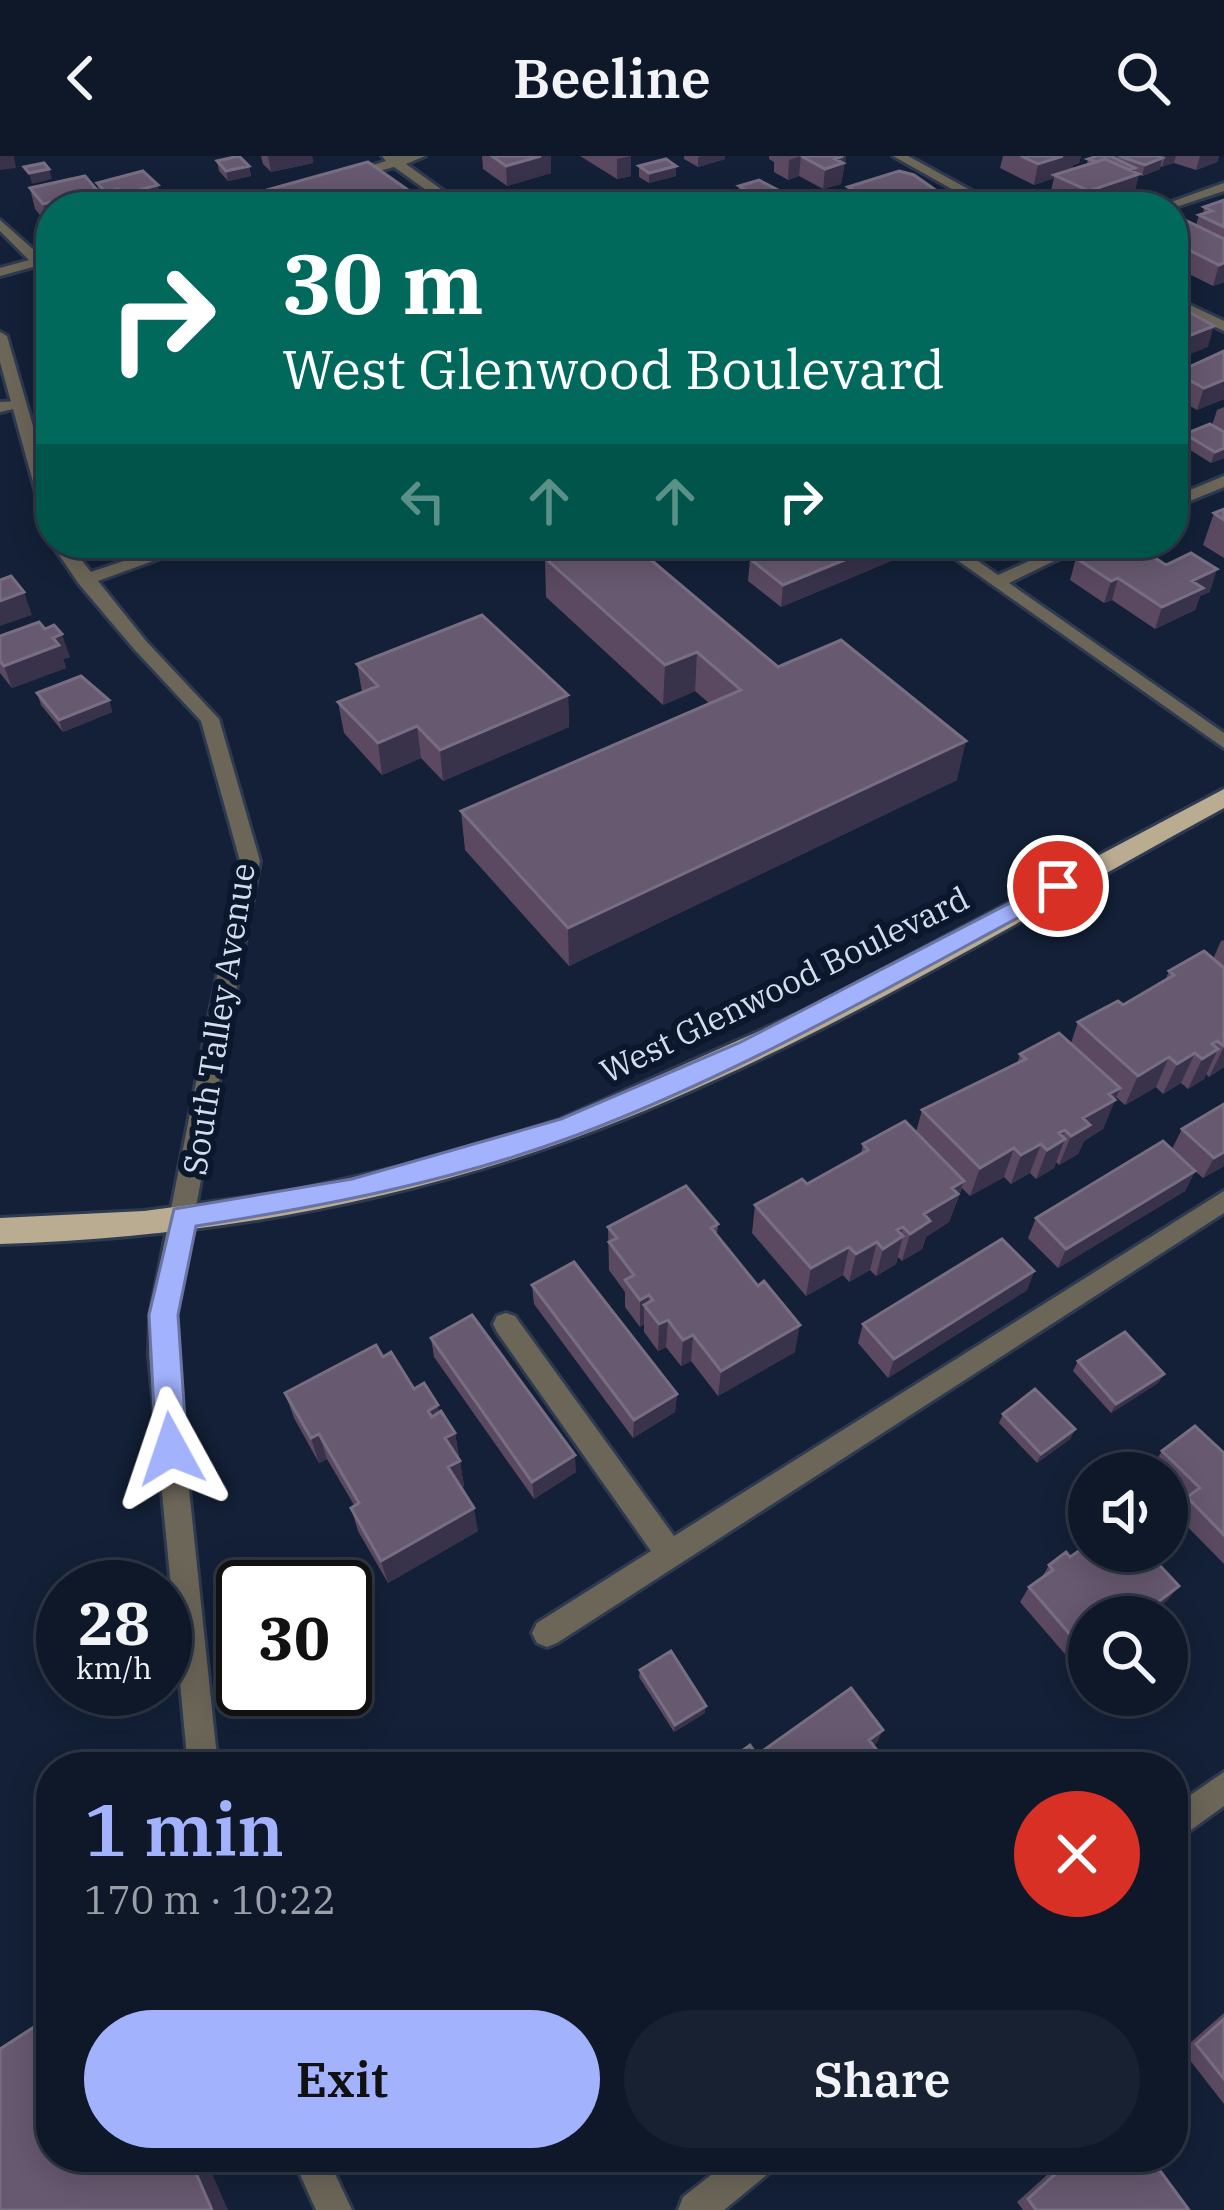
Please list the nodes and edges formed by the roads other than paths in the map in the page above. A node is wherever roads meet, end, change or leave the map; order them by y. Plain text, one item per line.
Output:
1 (418, 156) edge
2 (898, 156) edge
3 (390, 159) edge
4 (326, 182) edge
5 (1224, 187) edge
6 (437, 192) edge
7 (966, 192) edge
8 (1188, 199) edge
9 (0, 224) edge
10 (36, 253) edge
11 (36, 262) edge
12 (0, 272) edge
13 (1188, 309) edge
14 (1224, 327) edge
15 (0, 336) edge
16 (20, 406) junction
17 (0, 407) edge
18 (36, 464) edge
19 (1224, 481) edge
20 (1188, 497) edge
21 (70, 558) edge
22 (150, 558) edge
23 (962, 558) edge
24 (1050, 558) edge
25 (85, 580) junction
26 (996, 582) junction
27 (1224, 742) edge
28 (1224, 797) edge
29 (1224, 1201) edge
30 (184, 1217) junction
31 (0, 1231) edge
32 (506, 1324) dead end
33 (670, 1554) junction
34 (547, 1633) dead end
35 (202, 1752) edge
36 (1224, 1786) edge
37 (1188, 1816) edge
38 (316, 2172) edge
39 (743, 2172) edge
40 (334, 2210) edge
41 (696, 2210) edge

1 - 3 street
2 - 7 street
3 - 4 street
3 - 6 street
5 - 8 street
9 - 10 street
11 - 12 street
13 - 14 street
15 - 16 street
16 - 17 street
16 - 18 street
19 - 20 street
21 - 25 street, South Talley Avenue
22 - 25 street
23 - 26 street
24 - 26 street
25 - 30 street, South Talley Avenue
26 - 27 street
28 - 30 main road, West Glenwood Boulevard
29 - 33 street
30 - 31 main road, West Glenwood Boulevard
30 - 35 street, South Talley Avenue
32 - 33 street
33 - 34 street
36 - 37 street
38 - 40 street
39 - 41 street

